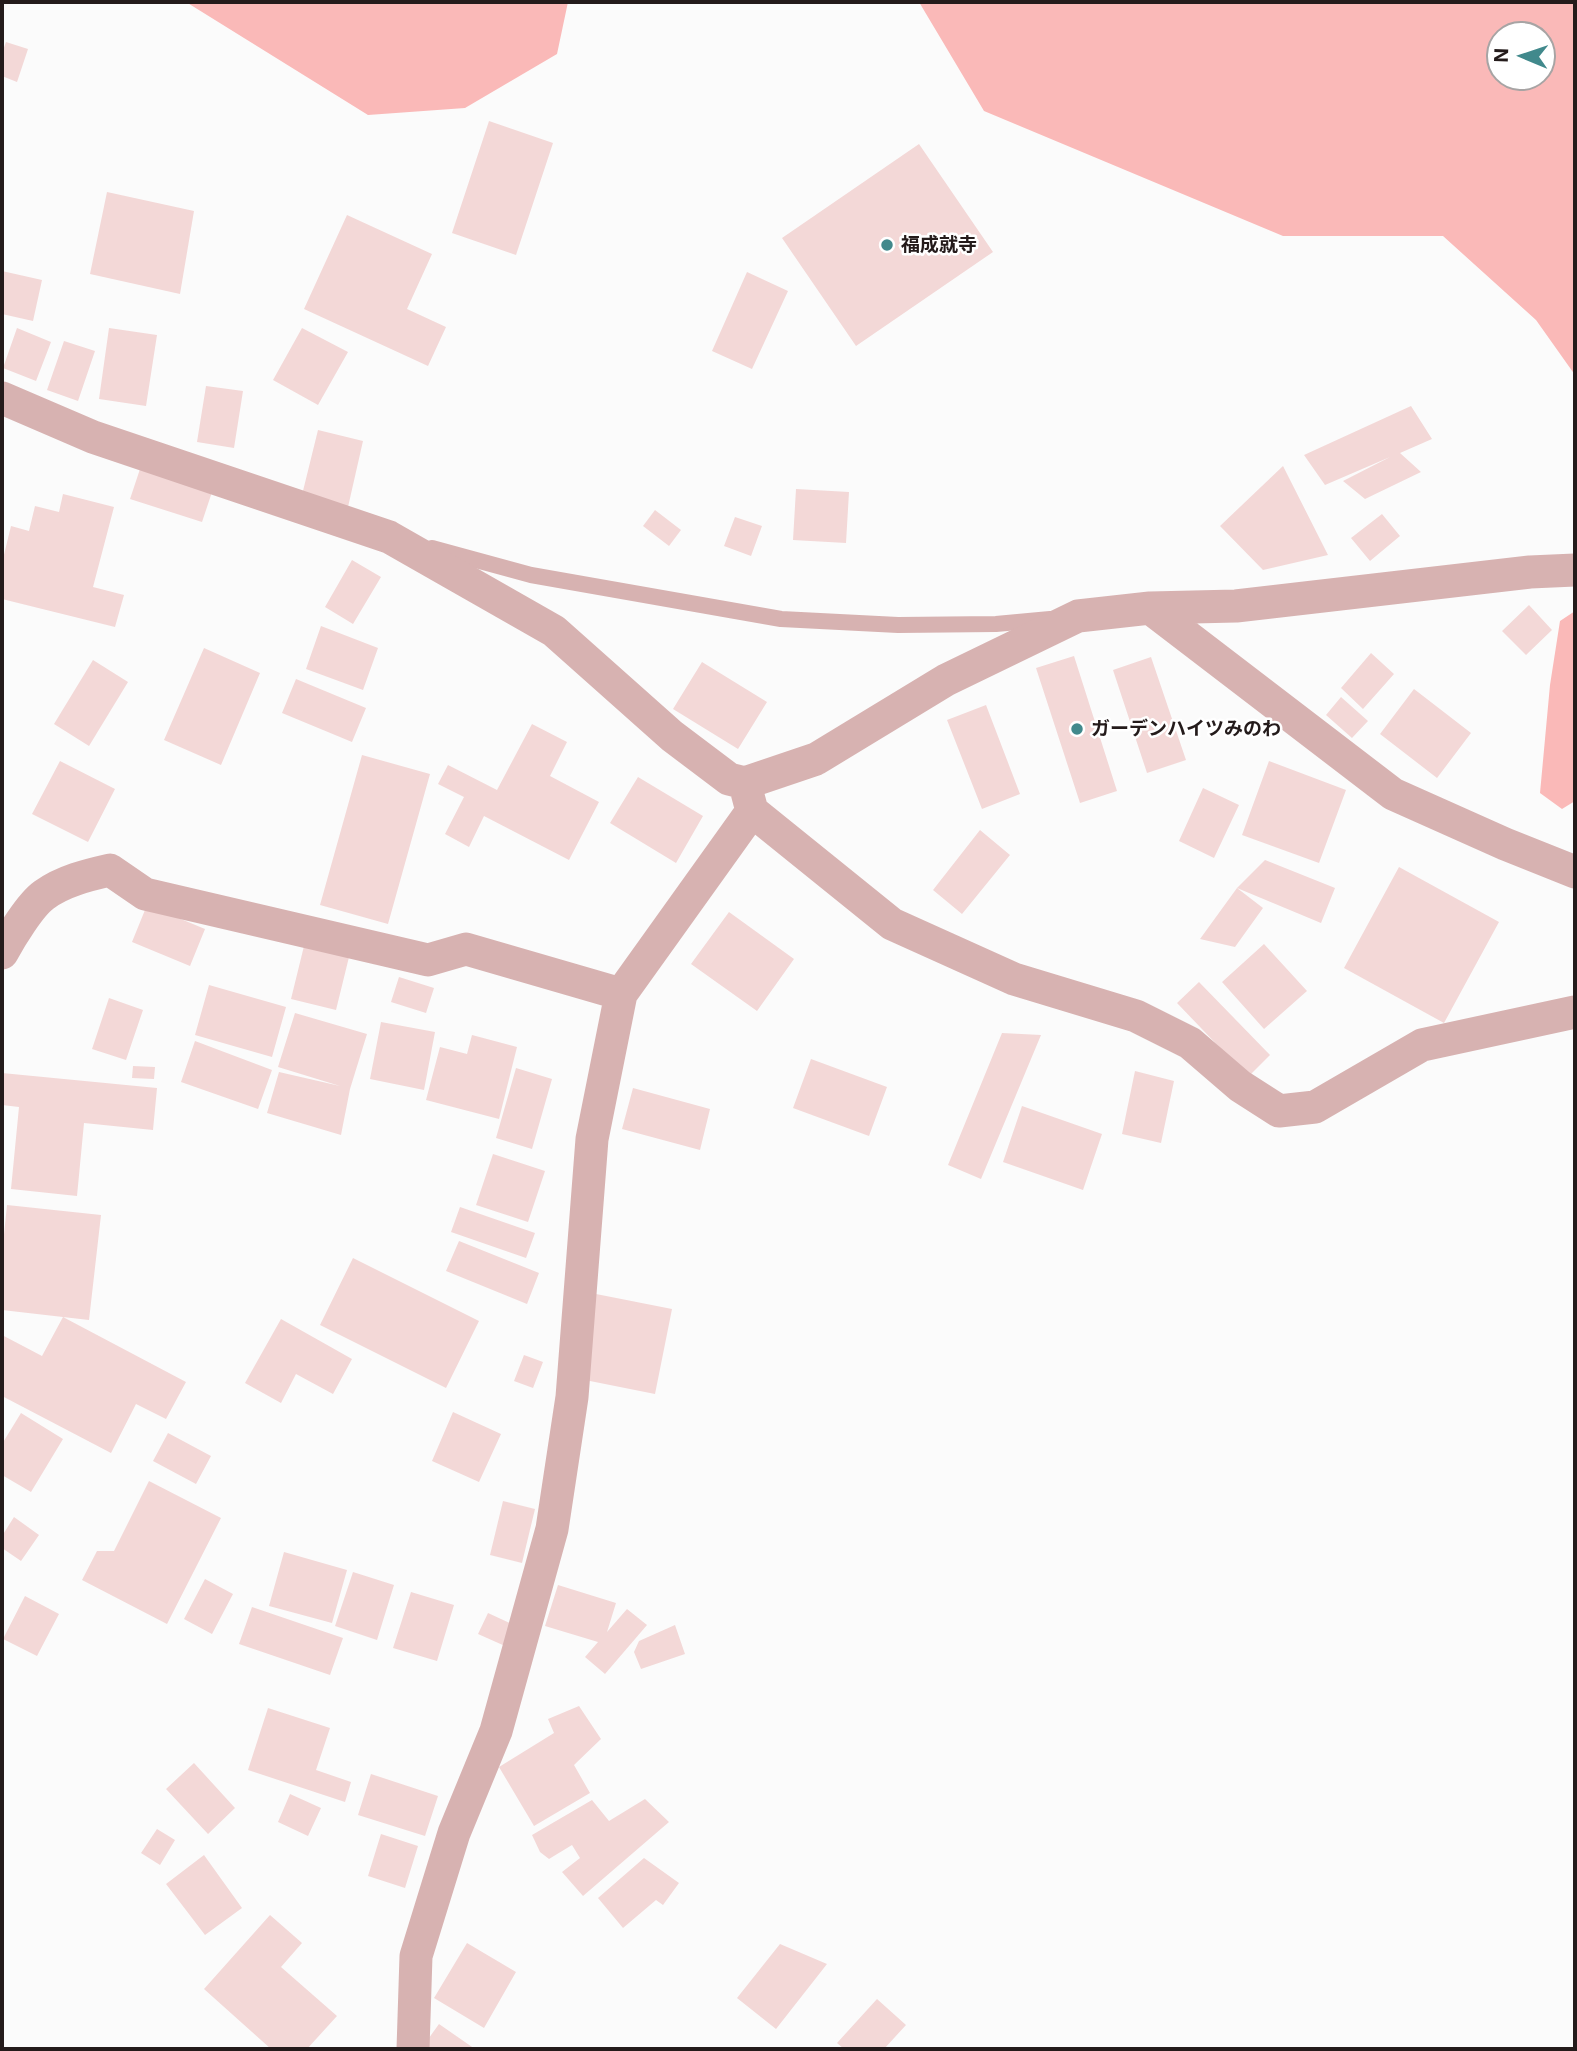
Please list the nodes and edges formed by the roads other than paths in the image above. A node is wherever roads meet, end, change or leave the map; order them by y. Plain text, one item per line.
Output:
1 (2, 398) edge
2 (389, 537) junction
3 (1575, 570) edge
4 (1150, 608) junction
5 (1078, 616) junction
6 (749, 797) junction
7 (1575, 872) edge
8 (2, 953) edge
9 (621, 994) junction
10 (1575, 1012) edge
11 (413, 2049) edge

1 - 2 street
2 - 5 lane
2 - 6 street
3 - 4 street
4 - 5 street
4 - 7 street
5 - 6 street
6 - 9 street
6 - 10 street
8 - 9 street
9 - 11 street

